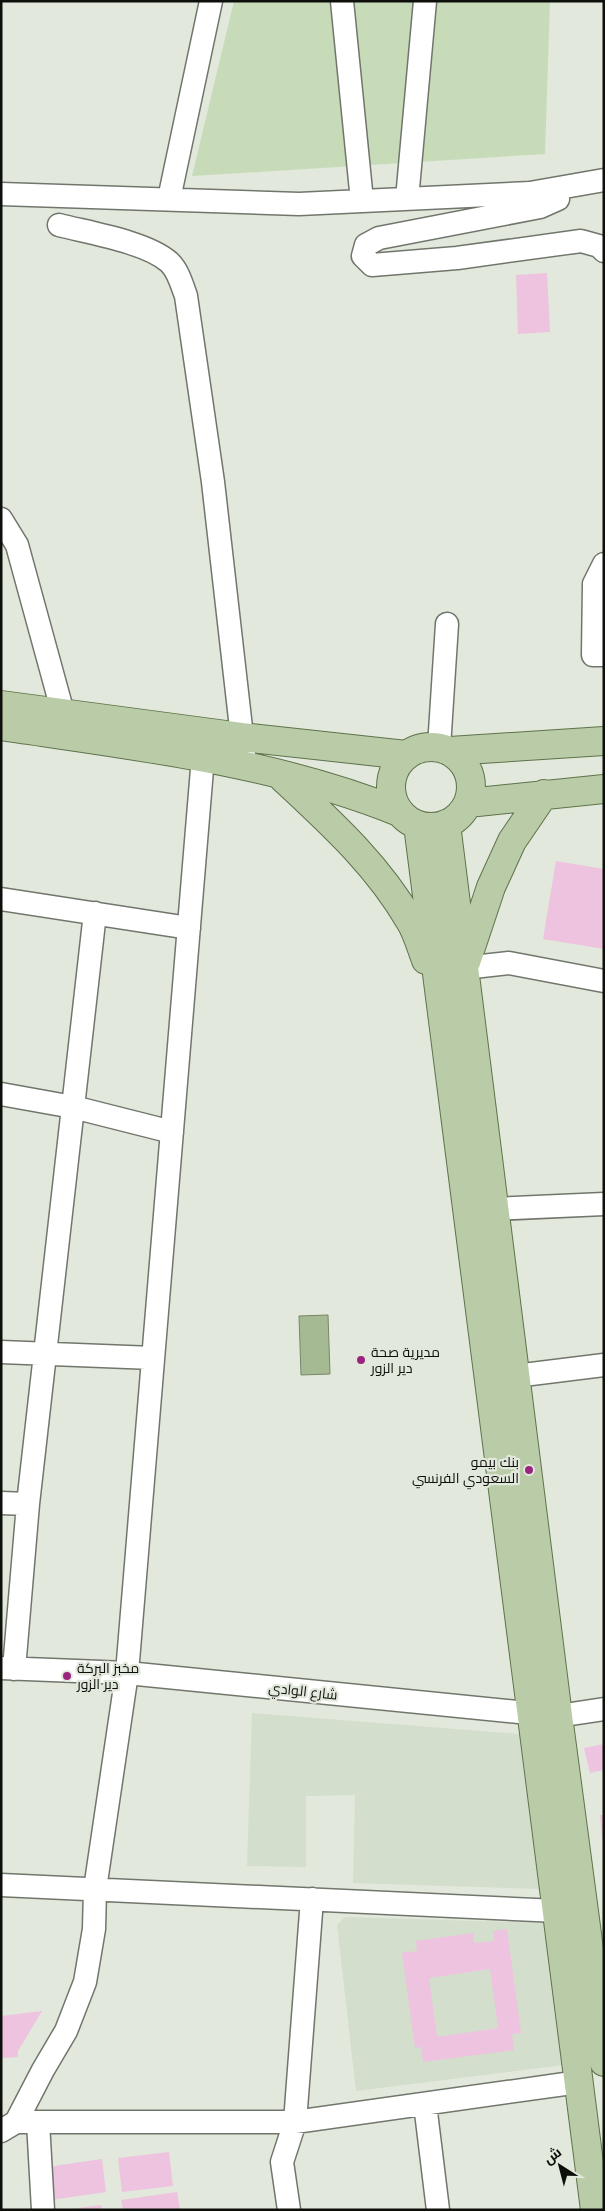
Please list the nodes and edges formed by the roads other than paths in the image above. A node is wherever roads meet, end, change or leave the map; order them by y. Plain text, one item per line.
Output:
1 (211, 1) edge
2 (342, 1) edge
3 (425, 1) edge
4 (600, 181) edge
5 (1, 194) edge
6 (169, 199) junction
7 (407, 199) junction
8 (362, 201) junction
9 (59, 225) dead end
10 (604, 251) edge
11 (1, 519) edge
12 (604, 564) edge
13 (599, 584) edge
14 (448, 624) dead end
15 (604, 655) edge
16 (1, 705) edge
17 (63, 713) junction
18 (1, 726) edge
19 (241, 737) junction
20 (604, 741) edge
21 (445, 749) junction
22 (406, 755) junction
23 (203, 757) junction
24 (246, 767) junction
25 (280, 775) junction
26 (604, 789) edge
27 (544, 794) junction
28 (468, 803) junction
29 (409, 819) junction
30 (446, 824) junction
31 (1, 900) edge
32 (95, 913) junction
33 (190, 928) junction
34 (464, 968) junction
35 (604, 981) edge
36 (442, 1000) junction
37 (1, 1094) edge
38 (73, 1107) junction
39 (172, 1132) junction
40 (604, 1204) edge
41 (494, 1209) junction
42 (1, 1352) edge
43 (45, 1354) junction
44 (153, 1358) junction
45 (604, 1365) edge
46 (515, 1376) junction
47 (1, 1502) edge
48 (28, 1504) junction
49 (8, 1669) edge
50 (127, 1673) junction
51 (604, 1709) edge
52 (545, 1715) junction
53 (1, 1885) edge
54 (96, 1888) junction
55 (312, 1899) junction
56 (558, 1911) junction
57 (604, 2062) edge
58 (580, 2082) junction
59 (425, 2104) junction
60 (38, 2122) junction
61 (295, 2122) junction
62 (9, 2127) edge
63 (43, 2210) edge
64 (289, 2210) edge
65 (438, 2210) edge
66 (596, 2210) edge

1 - 6 street
2 - 8 street
3 - 7 street
4 - 7 street
4 - 10 street
5 - 6 street
6 - 8 street
7 - 8 street
9 - 19 street
11 - 17 street
12 - 13 street
13 - 15 street
14 - 21 street
16 - 17 main road
17 - 19 main road
18 - 23 main road
19 - 22 main road
19 - 24 street
20 - 21 main road
21 - 22 main road
21 - 28 main road
22 - 29 main road
23 - 24 main road
23 - 33 street
24 - 25 main road
25 - 29 main road
25 - 36 main road
26 - 27 main road
27 - 28 main road
27 - 34 main road
28 - 30 main road
29 - 30 main road
29 - 36 main road
30 - 34 main road
31 - 32 street
32 - 33 street
32 - 38 street
33 - 39 street
34 - 35 street
34 - 41 main road
36 - 52 main road
37 - 38 street
38 - 39 street
38 - 43 street
39 - 44 street
40 - 41 street
41 - 46 main road
42 - 43 street
43 - 44 street
43 - 48 street
44 - 50 street
45 - 46 street
46 - 52 main road
47 - 48 street
48 - 49 street
49 - 50 street, شارع الوادي
50 - 52 street, شارع الوادي
50 - 54 street
51 - 52 street, شارع الوادي
52 - 56 main road
52 - 57 main road
53 - 54 street
54 - 55 street
54 - 62 street
55 - 56 street
55 - 61 street
56 - 58 main road
58 - 59 street
58 - 66 main road
59 - 61 street
59 - 65 street
60 - 61 street
60 - 62 street
60 - 63 street
61 - 64 street

